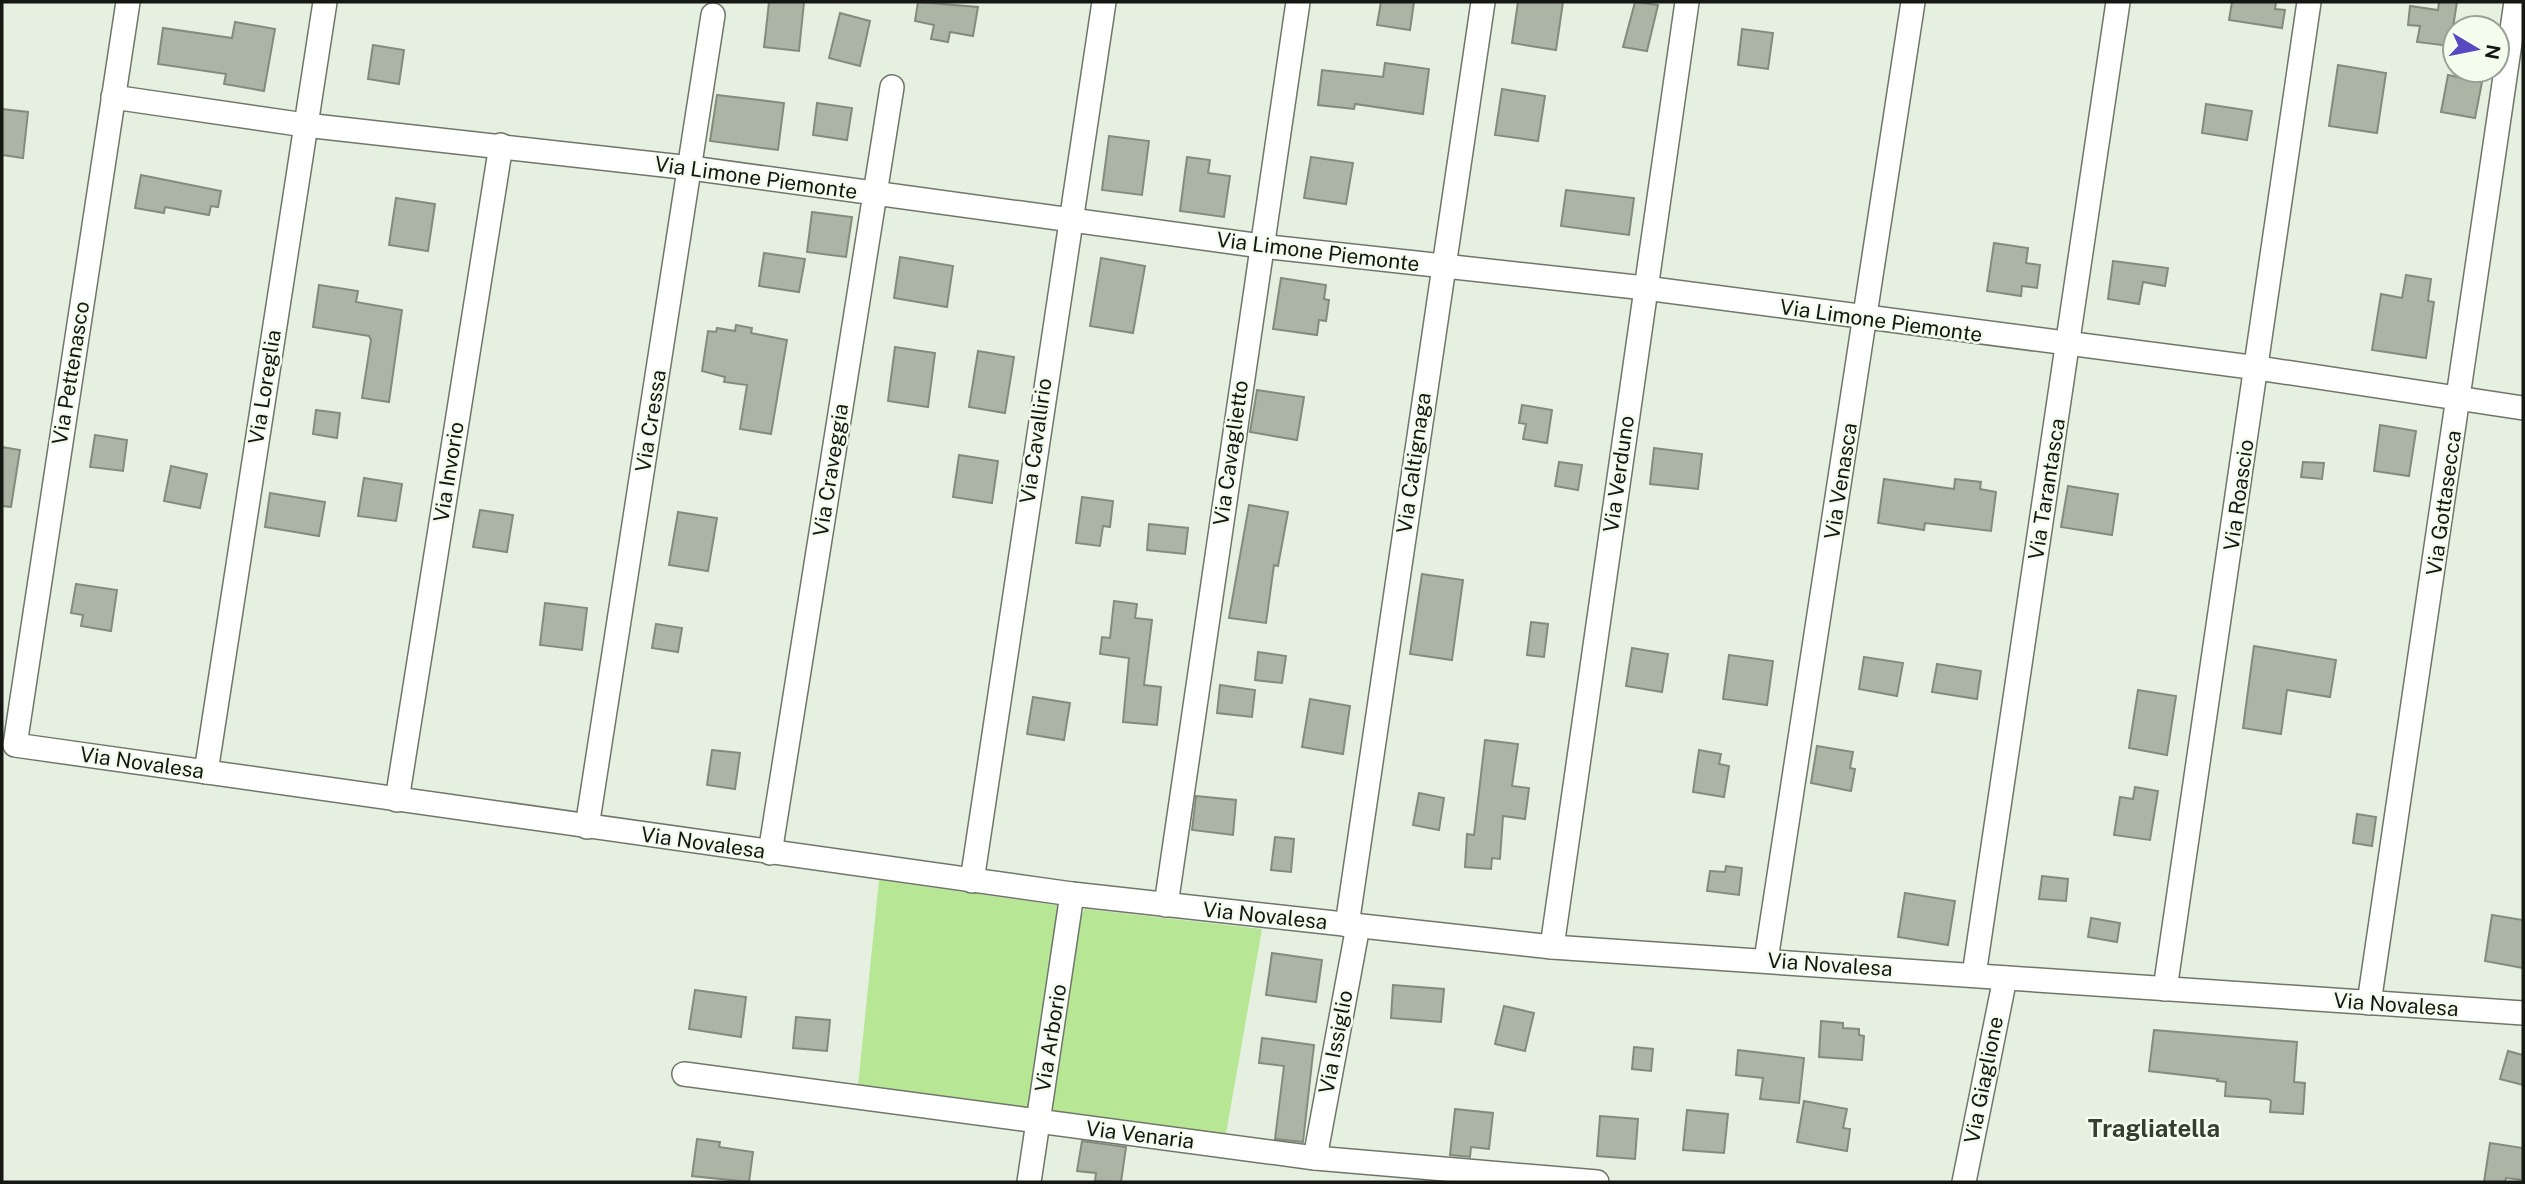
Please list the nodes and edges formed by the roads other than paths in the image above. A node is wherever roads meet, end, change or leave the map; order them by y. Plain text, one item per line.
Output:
1 (128, 2) edge
2 (325, 2) edge
3 (1104, 2) edge
4 (1298, 2) edge
5 (1483, 2) edge
6 (1687, 2) edge
7 (1913, 2) edge
8 (2118, 2) edge
9 (2309, 2) edge
10 (2516, 2) edge
11 (713, 15) dead end
12 (892, 87) dead end
13 (113, 97) junction
14 (305, 125) junction
15 (501, 145) junction
16 (691, 168) junction
17 (875, 194) junction
18 (1069, 220) junction
19 (1261, 246) junction
20 (1443, 266) junction
21 (1645, 288) junction
22 (1866, 319) junction
23 (2068, 346) junction
24 (2258, 369) junction
25 (2459, 398) junction
26 (2523, 408) edge
27 (15, 745) joint
28 (206, 772) junction
29 (397, 800) junction
30 (587, 827) junction
31 (770, 853) junction
32 (972, 881) junction
33 (1072, 894) junction
34 (1166, 905) junction
35 (1352, 925) junction
36 (1552, 947) junction
37 (1766, 960) junction
38 (1974, 975) junction
39 (2005, 978) junction
40 (2165, 989) junction
41 (2369, 1003) junction
42 (2523, 1013) edge
43 (684, 1074) dead end
44 (1038, 1122) junction
45 (1315, 1158) junction
46 (1030, 1182) edge
47 (1597, 1182) edge
48 (1964, 1182) edge

1 - 13 street, Via Pettenasco
2 - 14 street, Via Loreglia
3 - 18 street, Via Cavallirio
4 - 19 street, Via Cavaglietto
5 - 20 street, Via Caltignaga
6 - 21 street, Via Verduno
7 - 22 street, Via Venasca
8 - 23 street, Via Tarantasca
9 - 24 street, Via Roascio
10 - 25 street, Via Gottasecca
11 - 16 street, Via Cressa
12 - 17 street, Via Craveggia
13 - 14 street, Via Limone Piemonte
13 - 27 street, Via Pettenasco
14 - 15 street, Via Limone Piemonte
14 - 28 street, Via Loreglia
15 - 16 street, Via Limone Piemonte
15 - 29 street, Via Invorio
16 - 17 street, Via Limone Piemonte
16 - 30 street, Via Cressa
17 - 18 street, Via Limone Piemonte
17 - 31 street, Via Craveggia
18 - 19 street, Via Limone Piemonte
18 - 32 street, Via Cavallirio
19 - 20 street, Via Limone Piemonte
19 - 34 street, Via Cavaglietto
20 - 21 street, Via Limone Piemonte
20 - 35 street, Via Caltignaga
21 - 22 street, Via Limone Piemonte
21 - 36 street, Via Verduno
22 - 23 street, Via Limone Piemonte
22 - 37 street, Via Venasca
23 - 24 street, Via Limone Piemonte
23 - 38 street, Via Tarantasca
24 - 25 street, Via Limone Piemonte
24 - 40 street, Via Roascio
25 - 26 street, Via Limone Piemonte
25 - 41 street, Via Gottasecca
27 - 28 street, Via Novalesa
28 - 29 street, Via Novalesa
29 - 30 street, Via Novalesa
30 - 31 street, Via Novalesa
31 - 32 street, Via Novalesa
32 - 33 street, Via Novalesa
33 - 34 street, Via Novalesa
33 - 44 street, Via Arborio
34 - 35 street, Via Novalesa
35 - 36 street, Via Novalesa
35 - 45 street, Via Issiglio
36 - 37 street, Via Novalesa
37 - 38 street, Via Novalesa
38 - 39 street, Via Novalesa
39 - 40 street, Via Novalesa
39 - 48 street, Via Giaglione
40 - 41 street, Via Novalesa
41 - 42 street, Via Novalesa
43 - 44 street, Via Venaria
44 - 45 street, Via Venaria
44 - 46 street, Via Arborio
45 - 47 street, Via Venaria

